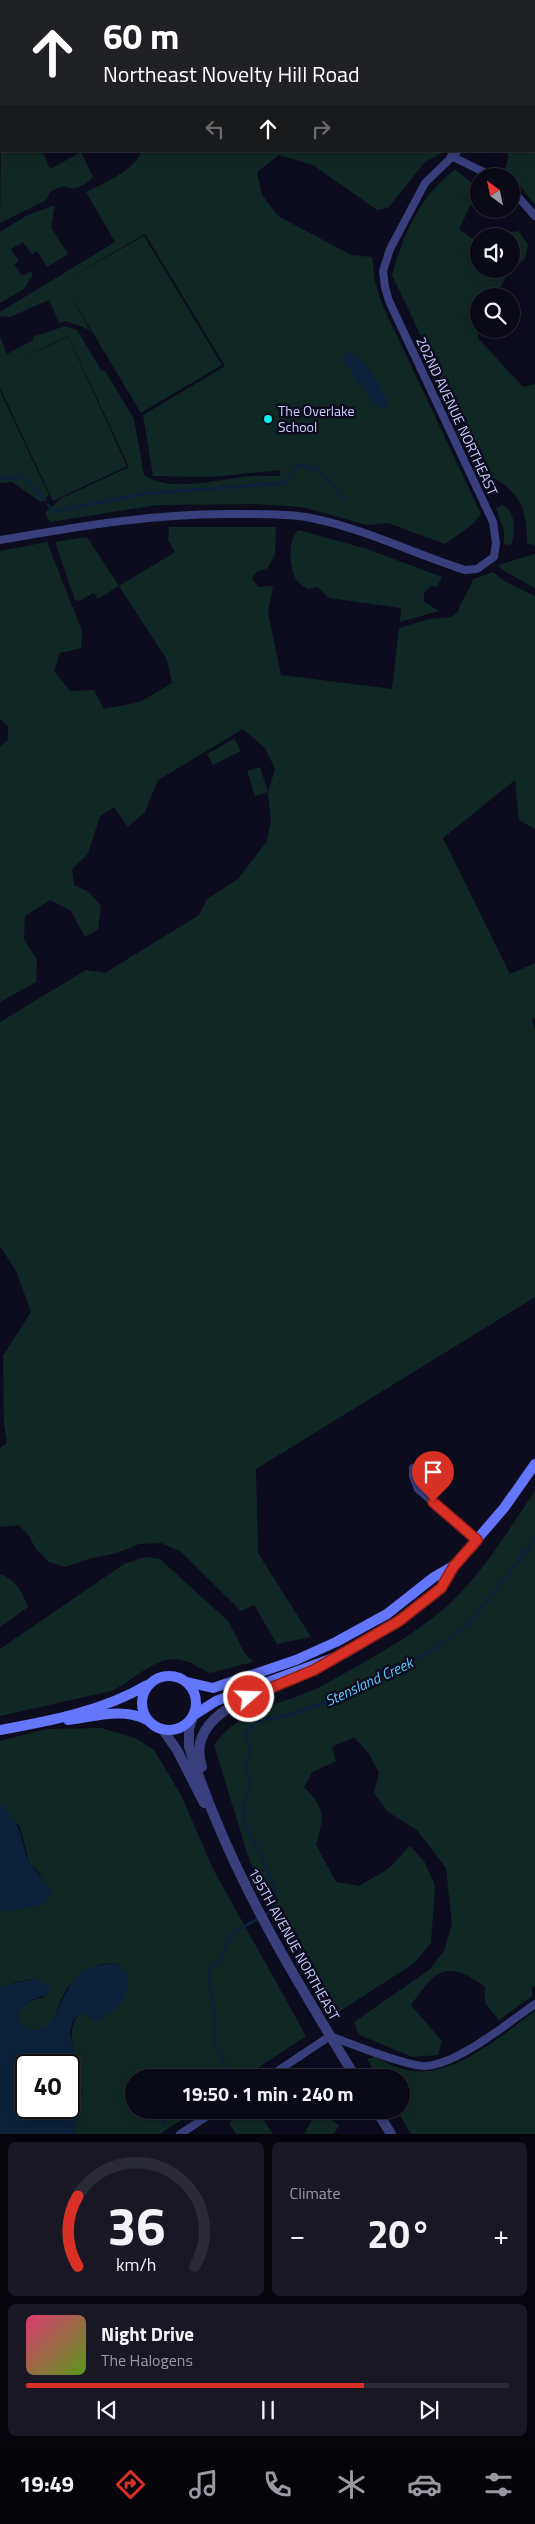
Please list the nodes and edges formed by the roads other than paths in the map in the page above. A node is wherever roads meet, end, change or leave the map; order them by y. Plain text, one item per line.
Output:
1 (454, 154) edge
2 (478, 168) edge
3 (520, 199) edge
4 (535, 216) edge
5 (0, 540) edge
6 (535, 1464) edge
7 (414, 1468) dead end
8 (477, 1540) junction
9 (454, 1566) junction
10 (326, 1662) junction
11 (187, 1682) junction
12 (148, 1685) junction
13 (193, 1716) junction
14 (147, 1720) junction
15 (37, 1723) junction
16 (0, 1730) edge
17 (163, 1730) junction
18 (222, 1837) junction
19 (535, 2004) edge
20 (330, 2036) junction
21 (280, 2069) edge
22 (350, 2069) edge
23 (203, 2119) edge
24 (382, 2119) edge
25 (180, 2134) edge
26 (391, 2134) edge

1 - 2 street
1 - 5 street, 202ND AVENUE NORTHEAST
3 - 4 street
6 - 8 main road
7 - 8 street
8 - 9 main road
9 - 10 main road
9 - 11 main road
10 - 13 main road
10 - 18 street
11 - 12 main road
11 - 13 main road
12 - 14 main road
12 - 15 main road
13 - 17 main road
13 - 18 street
14 - 15 main road
14 - 17 main road
15 - 16 main road
17 - 18 street
18 - 20 street, 195TH AVENUE NORTHEAST
19 - 20 street, 195TH AVENUE NORTHEAST
20 - 21 street
20 - 22 street, 195TH AVENUE NORTHEAST
23 - 25 street
24 - 26 street

